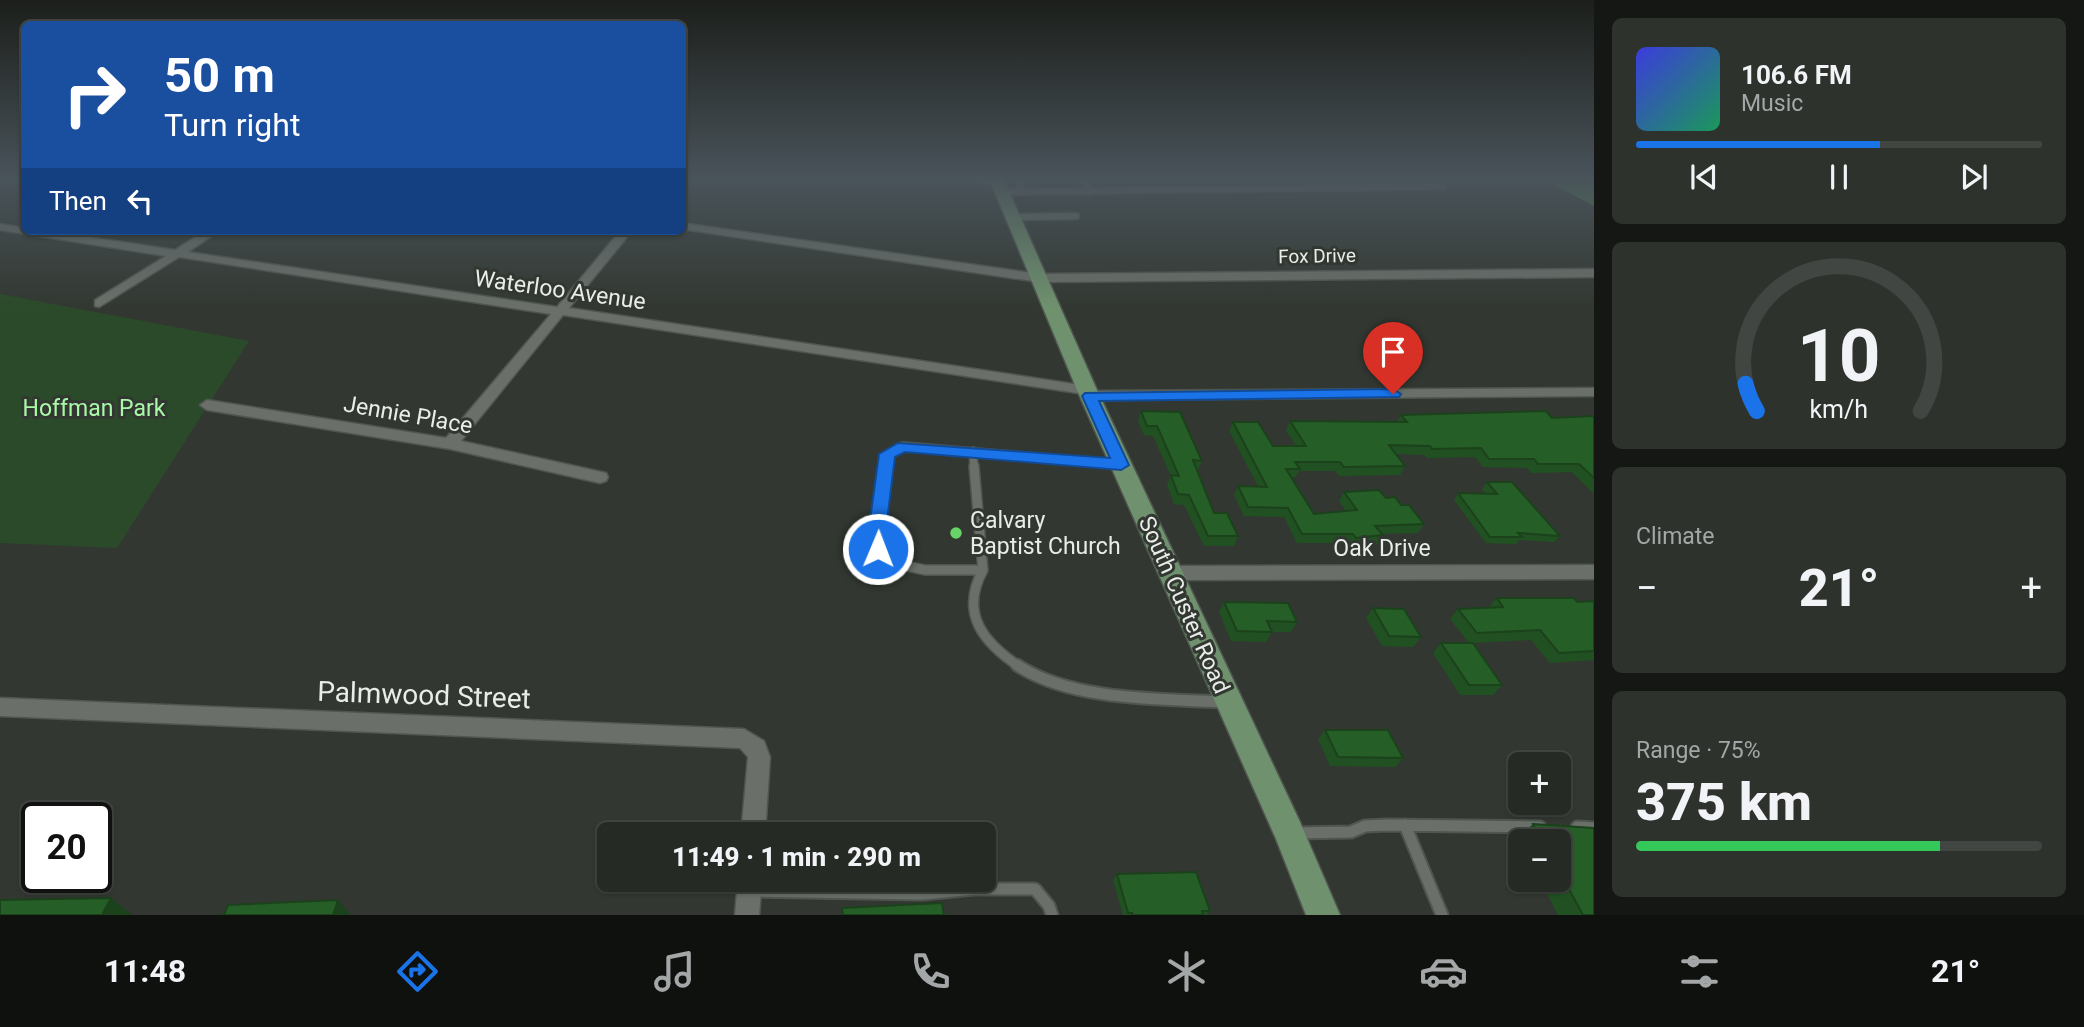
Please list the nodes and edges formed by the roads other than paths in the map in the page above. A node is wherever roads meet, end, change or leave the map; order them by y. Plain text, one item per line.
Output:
1 (1015, 221) edge
2 (0, 227) edge
3 (686, 227) edge
4 (21, 230) edge
5 (50, 235) edge
6 (207, 235) edge
7 (623, 235) edge
8 (177, 255) junction
9 (1594, 273) edge
10 (1040, 278) junction
11 (99, 303) dead end
12 (559, 311) junction
13 (1594, 392) edge
14 (1088, 393) junction
15 (207, 405) dead end
16 (450, 444) junction
17 (973, 451) junction
18 (1121, 465) junction
19 (600, 477) dead end
20 (983, 569) junction
21 (1594, 572) edge
22 (1170, 573) junction
23 (1228, 702) junction
24 (0, 707) edge
25 (755, 822) edge
26 (1405, 825) junction
27 (1550, 827) edge
28 (1563, 827) edge
29 (1594, 828) edge
30 (1289, 833) junction
31 (749, 896) edge
32 (1052, 915) edge
33 (1323, 915) edge
34 (1442, 915) edge

1 - 10 main road, South Custer Road
2 - 4 street, Waterloo Avenue
3 - 10 street, Fox Drive
5 - 8 street, Waterloo Avenue
6 - 8 street
7 - 12 street
8 - 11 street
8 - 12 street, Waterloo Avenue
9 - 10 street, Fox Drive
10 - 14 main road, South Custer Road
12 - 14 street, Waterloo Avenue
12 - 16 street
13 - 14 street, Waterloo Avenue
14 - 18 main road, South Custer Road
15 - 16 street, Jennie Place
16 - 19 street, Jennie Place
17 - 18 lane
17 - 20 lane
17 - 20 lane
18 - 22 main road, South Custer Road
20 - 23 lane
21 - 22 street, Oak Drive
22 - 23 main road, South Custer Road
23 - 30 main road, South Custer Road
24 - 25 street, Palmwood Street
26 - 27 lane
26 - 30 lane
26 - 34 lane
28 - 29 lane
30 - 33 main road, South Custer Road
31 - 32 lane

